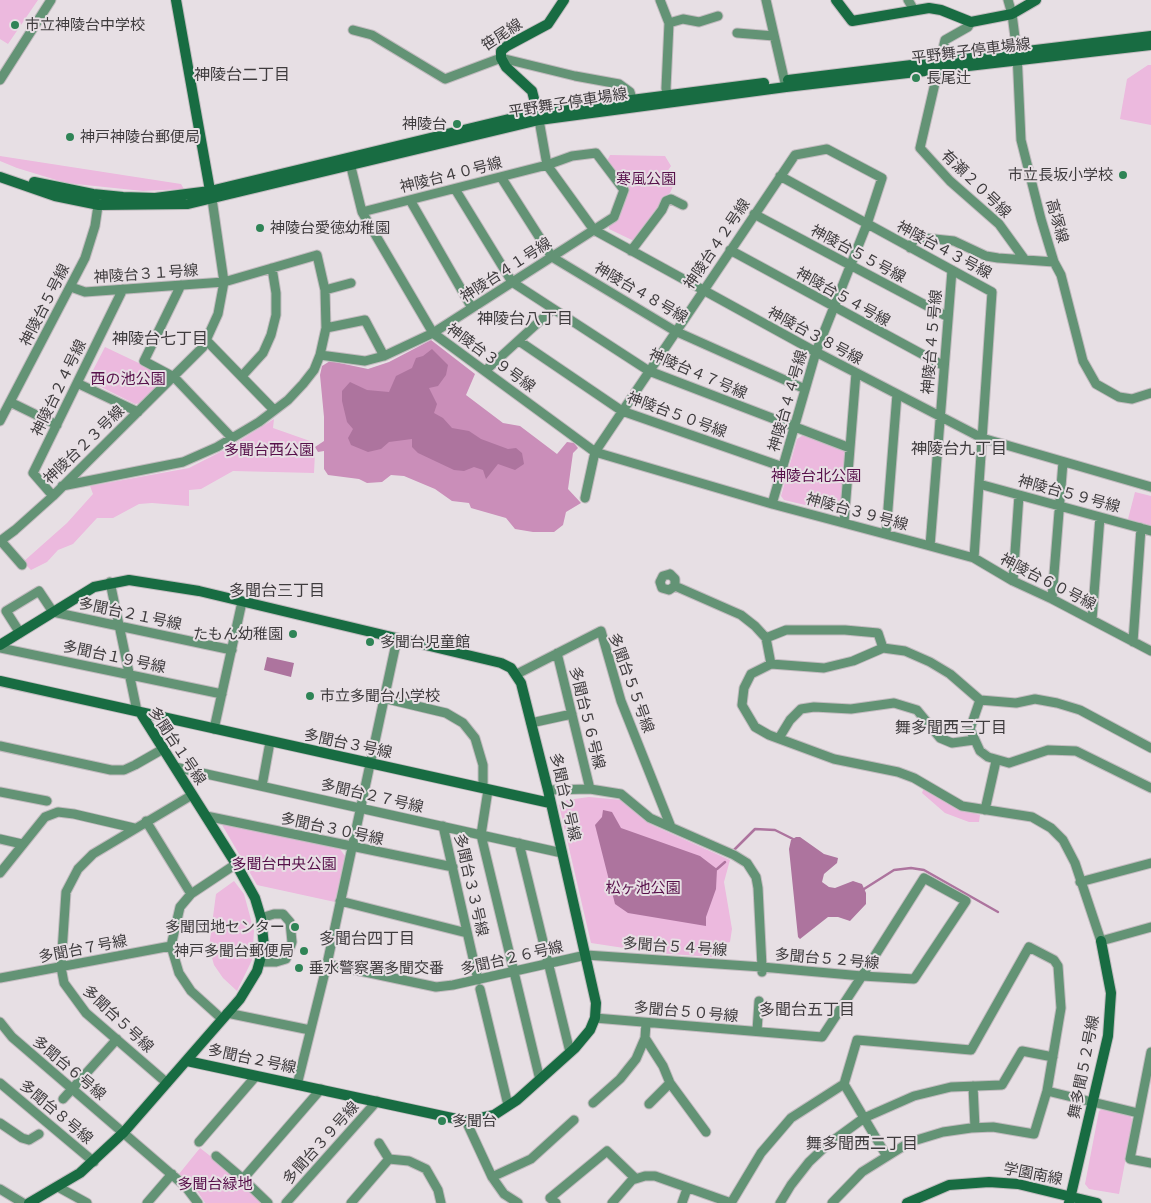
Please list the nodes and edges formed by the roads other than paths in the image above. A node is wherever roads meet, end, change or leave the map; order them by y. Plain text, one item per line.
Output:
1 (51, 0) edge
2 (176, 0) edge
3 (564, 0) edge
4 (660, 0) edge
5 (766, 0) edge
6 (836, 0) edge
7 (908, 0) edge
8 (1008, 0) edge
9 (1036, 0) edge
10 (914, 10) junction
11 (1012, 14) junction
12 (718, 16) dead end
13 (971, 22) junction
14 (669, 23) junction
15 (353, 30) dead end
16 (737, 33) dead end
17 (774, 36) junction
18 (1151, 36) edge
19 (1151, 45) edge
20 (1017, 57) junction
21 (500, 58) junction
22 (940, 66) junction
23 (0, 80) edge
24 (785, 84) junction
25 (667, 99) junction
26 (634, 103) junction
27 (538, 116) junction
28 (349, 160) junction
29 (547, 165) junction
30 (0, 170) edge
31 (780, 176) junction
32 (0, 177) edge
33 (501, 177) junction
34 (455, 189) junction
35 (211, 195) junction
36 (99, 200) junction
37 (410, 200) junction
38 (683, 204) dead end
39 (362, 212) junction
40 (754, 214) junction
41 (867, 224) junction
42 (594, 230) junction
43 (910, 248) junction
44 (730, 250) junction
45 (631, 251) junction
46 (552, 257) junction
47 (1025, 260) junction
48 (1054, 262) junction
49 (850, 266) junction
50 (272, 268) junction
51 (952, 270) junction
52 (224, 282) junction
53 (512, 282) junction
54 (351, 283) dead end
55 (181, 285) junction
56 (71, 287) junction
57 (123, 289) junction
58 (325, 290) junction
59 (702, 291) junction
60 (834, 307) junction
61 (472, 308) junction
62 (553, 309) junction
63 (948, 317) junction
64 (326, 328) junction
65 (675, 331) junction
66 (433, 333) junction
67 (207, 341) junction
68 (519, 341) junction
69 (816, 352) junction
70 (320, 354) junction
71 (384, 356) junction
72 (944, 366) junction
73 (649, 371) junction
74 (485, 372) junction
75 (856, 373) junction
76 (242, 376) junction
77 (174, 377) junction
78 (77, 383) junction
79 (805, 388) junction
80 (1151, 392) edge
81 (897, 394) junction
82 (10, 402) junction
83 (274, 410) junction
84 (622, 411) junction
85 (138, 412) junction
86 (940, 416) junction
87 (0, 421) edge
88 (57, 425) junction
89 (794, 428) junction
90 (232, 438) junction
91 (982, 438) junction
92 (850, 448) junction
93 (594, 452) junction
94 (1063, 462) junction
95 (783, 467) junction
96 (979, 484) junction
97 (62, 486) junction
98 (1151, 487) edge
99 (1019, 495) junction
100 (53, 496) junction
101 (585, 498) dead end
102 (772, 504) junction
103 (1060, 506) junction
104 (1100, 517) junction
105 (844, 523) junction
106 (1141, 528) junction
107 (1151, 531) edge
108 (886, 534) junction
109 (0, 540) edge
110 (930, 546) junction
111 (974, 558) junction
112 (22, 565) dead end
113 (110, 582) junction
114 (1013, 582) junction
115 (674, 586) dead end
116 (1052, 599) junction
117 (242, 602) junction
118 (53, 612) junction
119 (1092, 620) junction
120 (118, 626) junction
121 (20, 633) junction
122 (396, 638) junction
123 (766, 638) junction
124 (1133, 642) junction
125 (0, 646) edge
126 (883, 648) junction
127 (232, 650) junction
128 (1151, 651) edge
129 (558, 653) junction
130 (771, 664) junction
131 (128, 673) junction
132 (517, 674) junction
133 (0, 681) edge
134 (222, 694) junction
135 (383, 698) junction
136 (980, 700) junction
137 (138, 712) junction
138 (572, 714) junction
139 (531, 723) junction
140 (214, 729) junction
141 (779, 738) junction
142 (974, 740) junction
143 (270, 742) junction
144 (0, 746) edge
145 (1151, 748) edge
146 (163, 749) junction
147 (996, 761) junction
148 (368, 764) junction
149 (175, 767) junction
150 (262, 786) junction
151 (1151, 788) edge
152 (485, 789) junction
153 (590, 789) junction
154 (548, 790) junction
155 (0, 792) edge
156 (192, 795) junction
157 (47, 801) dead end
158 (550, 803) junction
159 (360, 808) junction
160 (985, 810) junction
161 (206, 816) junction
162 (146, 822) junction
163 (443, 826) junction
164 (671, 827) junction
165 (134, 828) junction
166 (481, 835) junction
167 (0, 839) edge
168 (519, 843) junction
169 (22, 844) junction
170 (352, 847) junction
171 (562, 853) junction
172 (1151, 863) edge
173 (236, 864) junction
174 (452, 868) junction
175 (0, 873) edge
176 (1080, 882) junction
177 (192, 894) junction
178 (340, 901) junction
179 (261, 918) junction
180 (1151, 927) edge
181 (467, 933) junction
182 (1101, 940) junction
183 (171, 946) junction
184 (586, 955) junction
185 (260, 962) junction
186 (327, 964) junction
187 (547, 964) junction
188 (61, 967) junction
189 (762, 970) junction
190 (513, 972) junction
191 (862, 976) junction
192 (0, 978) edge
193 (479, 984) junction
194 (759, 1001) dead end
195 (225, 1016) junction
196 (595, 1018) junction
197 (0, 1022) edge
198 (646, 1023) junction
199 (310, 1030) junction
200 (756, 1031) junction
201 (645, 1038) junction
202 (117, 1039) junction
203 (570, 1052) junction
204 (1151, 1052) edge
205 (1053, 1056) junction
206 (187, 1061) junction
207 (256, 1076) junction
208 (540, 1080) junction
209 (0, 1083) edge
210 (167, 1083) junction
211 (670, 1083) junction
212 (297, 1084) junction
213 (844, 1084) junction
214 (974, 1086) junction
215 (72, 1088) junction
216 (321, 1089) junction
217 (1047, 1091) junction
218 (63, 1099) dead end
219 (377, 1101) junction
220 (1094, 1102) junction
221 (593, 1103) dead end
222 (649, 1104) dead end
223 (508, 1105) junction
224 (1138, 1113) junction
225 (864, 1118) junction
226 (574, 1120) dead end
227 (466, 1121) junction
228 (0, 1123) edge
229 (975, 1128) junction
230 (124, 1132) junction
231 (706, 1132) dead end
232 (39, 1134) dead end
233 (199, 1142) dead end
234 (379, 1143) dead end
235 (886, 1155) junction
236 (216, 1156) dead end
237 (389, 1159) junction
238 (94, 1162) junction
239 (1151, 1163) edge
240 (172, 1174) junction
241 (492, 1177) junction
242 (636, 1178) junction
243 (243, 1179) junction
244 (58, 1187) junction
245 (0, 1189) edge
246 (686, 1189) junction
247 (1070, 1200) edge
248 (23, 1203) edge
249 (28, 1203) edge
250 (87, 1203) edge
251 (147, 1203) edge
252 (198, 1203) edge
253 (268, 1203) edge
254 (286, 1203) edge
255 (351, 1203) edge
256 (441, 1203) edge
257 (514, 1203) edge
258 (556, 1203) edge
259 (612, 1203) edge
260 (682, 1203) edge
261 (731, 1203) edge
262 (780, 1203) edge
263 (832, 1203) edge
264 (907, 1203) edge
265 (1097, 1203) edge

1 - 23 street
2 - 35 street
3 - 21 street, 笹尾線
4 - 14 street
5 - 17 street
6 - 10 street
7 - 10 street
8 - 11 street, 高塚線
9 - 11 street
10 - 13 street
11 - 13 street
11 - 20 street, 高塚線
12 - 14 street
13 - 22 street, 有瀬２０号線
14 - 25 street
15 - 21 street, 笹尾線
16 - 17 street
17 - 24 street
18 - 20 street, 平野舞子停車場線
19 - 20 street, 平野舞子停車場線
20 - 22 street, 平野舞子停車場線
20 - 48 street, 高塚線
21 - 26 street
21 - 27 street
22 - 24 street, 平野舞子停車場線
22 - 47 street, 有瀬２０号線
24 - 25 street, 平野舞子停車場線
25 - 26 street, 平野舞子停車場線
26 - 27 street, 平野舞子停車場線
27 - 28 street, 平野舞子停車場線
27 - 29 street, 神陵台３８号線
28 - 35 street, 平野舞子停車場線
28 - 39 street, 神陵台３９号線
29 - 33 street, 神陵台４０号線
29 - 42 street, 神陵台３８号線
29 - 42 street, 神陵台４０号線
30 - 36 street, 平野舞子停車場線
31 - 40 street, 神陵台４２号線
31 - 41 street, 神陵台４３号線
31 - 41 street, 神陵台４２号線
32 - 36 street, 平野舞子停車場線
33 - 34 street, 神陵台４０号線
33 - 46 street, 神陵台４８号線
34 - 37 street, 神陵台４０号線
34 - 53 street, 神陵台４７号線
35 - 36 street, 平野舞子停車場線
35 - 52 street, 神陵台２３号線
36 - 56 street, 神陵台５号線
37 - 39 street, 神陵台４０号線
37 - 61 street
38 - 45 street
39 - 66 street, 神陵台３９号線
40 - 44 street, 神陵台４２号線
40 - 49 street, 神陵台５５号線
41 - 43 street, 神陵台４３号線
41 - 49 street, 神陵台４４号線
42 - 45 street, 神陵台３８号線
42 - 46 street, 神陵台４１号線
43 - 47 street
43 - 51 street, 神陵台４３号線
44 - 59 street, 神陵台４２号線
44 - 60 street, 神陵台５４号線
45 - 59 street, 神陵台３８号線
46 - 53 street, 神陵台４１号線
46 - 65 street, 神陵台４８号線
47 - 48 street
48 - 80 street, 高塚線
49 - 60 street, 神陵台４４号線
49 - 63 street, 神陵台５５号線
50 - 52 street, 神陵台３１号線
50 - 58 street, 神陵台３１号線
50 - 76 street
51 - 63 street, 神陵台４５号線
51 - 91 street, 神陵台４３号線
52 - 55 street, 神陵台３１号線
52 - 67 street, 神陵台２３号線
53 - 61 street, 神陵台４１号線
53 - 62 street, 神陵台４７号線
54 - 58 street
55 - 57 street, 神陵台３１号線
55 - 77 street
56 - 57 street, 神陵台３１号線
56 - 82 street, 神陵台５号線
57 - 78 street, 神陵台２４号線
58 - 64 street
59 - 65 street, 神陵台４２号線
59 - 69 street, 神陵台３８号線
60 - 69 street, 神陵台４４号線
60 - 72 street, 神陵台５４号線
61 - 66 street, 神陵台４１号線
62 - 68 street
62 - 73 street, 神陵台４７号線
63 - 72 street, 神陵台４５号線
64 - 70 street
64 - 71 street
65 - 73 street, 神陵台４２号線
65 - 79 street, 神陵台４８号線
66 - 71 street, 神陵台４１号線
66 - 74 street, 神陵台３９号線
67 - 76 street
67 - 77 street, 神陵台２３号線
68 - 74 street
68 - 84 street, 神陵台５０号線
69 - 75 street, 神陵台３８号線
69 - 79 street, 神陵台４４号線
70 - 71 street, 神陵台４１号線
70 - 83 street
72 - 86 street, 神陵台４５号線
73 - 84 street, 神陵台４２号線
73 - 89 street, 神陵台４７号線
74 - 93 street, 神陵台３９号線
75 - 81 street, 神陵台３８号線
75 - 92 street
76 - 83 street
77 - 85 street, 神陵台２３号線
77 - 90 street
78 - 85 street
78 - 88 street, 神陵台２４号線
79 - 89 street, 神陵台４４号線
81 - 86 street, 神陵台３８号線
81 - 108 street
82 - 87 street, 神陵台５号線
82 - 88 street
83 - 90 street
84 - 93 street, 神陵台４２号線
84 - 95 street, 神陵台５０号線
85 - 97 street, 神陵台２３号線
86 - 91 street, 神陵台３８号線
86 - 110 street, 神陵台３９号線
88 - 100 street, 神陵台２４号線
89 - 92 street, 神陵台４７号線
89 - 95 street, 神陵台４４号線
90 - 97 street
91 - 94 street, 神陵台３８号線
91 - 96 street
92 - 105 street
93 - 101 street
93 - 102 street, 神陵台３９号線
94 - 98 street, 神陵台３８号線
94 - 103 street
95 - 102 street, 神陵台４４号線
96 - 99 street, 神陵台５９号線
96 - 111 street
97 - 100 street, 神陵台２３号線
99 - 103 street, 神陵台５９号線
99 - 114 street
100 - 109 street, 神陵台２３号線
102 - 105 street, 神陵台３９号線
103 - 104 street, 神陵台５９号線
103 - 116 street
104 - 106 street, 神陵台５９号線
104 - 119 street
105 - 108 street, 神陵台３９号線
106 - 107 street, 神陵台５９号線
106 - 124 street
108 - 110 street, 神陵台３９号線
109 - 112 street, 神陵台２３号線
110 - 111 street, 神陵台６０号線
111 - 114 street, 神陵台６０号線
113 - 117 street
113 - 118 street
113 - 120 street
114 - 116 street, 神陵台６０号線
115 - 123 street
116 - 119 street, 神陵台６０号線
117 - 122 street
117 - 127 street
118 - 120 street, 多聞台２１号線
118 - 121 street
118 - 121 street
119 - 124 street, 神陵台６０号線
120 - 127 street, 多聞台２１号線
120 - 131 street
121 - 125 street
122 - 132 street
122 - 135 street
123 - 126 street
123 - 130 street
124 - 128 street, 神陵台６０号線
125 - 131 street, 多聞台１９号線
126 - 130 street
126 - 136 street
127 - 134 street
129 - 132 street, 多聞台５５号線
129 - 138 street, 多聞台５６号線
129 - 164 street, 多聞台５５号線
130 - 141 street
131 - 134 street, 多聞台１９号線
131 - 137 street
132 - 139 street, 多聞台２号線
133 - 137 street, 多聞台１号線
134 - 140 street
135 - 148 street
135 - 152 street
136 - 142 street
136 - 145 street
137 - 140 street, 多聞台３号線
137 - 146 street, 多聞台１号線
138 - 139 street
138 - 153 street, 多聞台５６号線
139 - 154 street, 多聞台２号線
140 - 143 street, 多聞台３号線
141 - 142 street
141 - 160 street
142 - 147 street
143 - 148 street, 多聞台３号線
143 - 150 street
144 - 146 street
146 - 149 street, 多聞台１号線
147 - 151 street
147 - 160 street
148 - 152 street, 多聞台３号線
148 - 159 street
149 - 150 street, 多聞台２７号線
149 - 156 street, 多聞台１号線
150 - 159 street, 多聞台２７号線
152 - 158 street, 多聞台３号線
152 - 166 street
153 - 154 street, 多聞台５２号線
153 - 164 street, 多聞台５２号線
154 - 158 street, 多聞台２号線
155 - 157 street
156 - 161 street, 多聞台１号線
156 - 162 street, 多聞台５号線
158 - 171 street, 多聞台２号線
159 - 163 street, 多聞台２７号線
159 - 170 street
160 - 176 street
161 - 170 street, 多聞台３０号線
161 - 173 street, 多聞台１号線
162 - 165 street, 多聞台５号線
162 - 177 street
163 - 166 street, 多聞台２７号線
163 - 174 street, 多聞台３３号線
164 - 189 street, 多聞台５２号線
165 - 169 street
165 - 188 street, 多聞台５号線
166 - 168 street, 多聞台２７号線
166 - 190 street
167 - 169 street
168 - 171 street, 多聞台２７号線
168 - 187 street
169 - 175 street
170 - 174 street, 多聞台３０号線
170 - 178 street
171 - 184 street, 多聞台２号線
172 - 176 street
173 - 177 street
173 - 179 street, 多聞台１号線
174 - 181 street, 多聞台３３号線
176 - 182 street
177 - 183 street
178 - 181 street
178 - 186 street
179 - 185 street, 多聞台１号線
179 - 185 street
180 - 182 street
181 - 193 street, 多聞台３３号線
182 - 220 street, 舞多聞５２号線
183 - 188 street, 多聞台７号線
183 - 195 street
184 - 187 street, 多聞台２６号線
184 - 189 street, 多聞台５４号線
184 - 196 street, 多聞台２号線
185 - 195 street, 多聞台１号線
186 - 193 street, 多聞台２６号線
186 - 199 street
187 - 190 street, 多聞台２６号線
187 - 203 street
188 - 192 street, 多聞台７号線
188 - 202 street, 多聞台５号線
189 - 191 street, 多聞台５２号線
190 - 193 street, 多聞台２６号線
190 - 208 street
191 - 191 street, 多聞台５２号線
191 - 200 street, 多聞台５０号線
193 - 223 street, 多聞台３３号線
194 - 200 street
195 - 199 street
195 - 206 street, 多聞台１号線
196 - 198 street, 多聞台５０号線
196 - 203 street, 多聞台２号線
197 - 215 street, 多聞台６号線
198 - 200 street, 多聞台５０号線
198 - 201 street
199 - 212 street
201 - 211 street
201 - 221 street
202 - 210 street, 多聞台５号線
202 - 215 street
203 - 208 street, 多聞台２号線
204 - 224 street
205 - 213 street
205 - 214 street
205 - 217 street
206 - 207 street, 多聞台２号線
206 - 210 street, 多聞台１号線
207 - 212 street, 多聞台２号線
207 - 233 street
208 - 223 street, 多聞台２号線
209 - 238 street, 多聞台８号線
210 - 230 street, 多聞台１号線
211 - 222 street
211 - 231 street
212 - 216 street, 多聞台２号線
213 - 225 street
213 - 261 street
214 - 225 street
214 - 229 street
215 - 218 street
215 - 230 street, 多聞台６号線
216 - 219 street, 多聞台２号線
216 - 243 street
217 - 220 street
217 - 229 street
219 - 227 street, 多聞台２号線
219 - 254 street, 多聞台３９号線
220 - 224 street
220 - 247 street, 舞多聞５２号線
223 - 227 street, 多聞台２号線
224 - 239 street
225 - 235 street
225 - 262 street
226 - 241 street
227 - 241 street
228 - 232 street
229 - 235 street
230 - 238 street, 多聞台１号線
230 - 240 street, 多聞台６号線
234 - 237 street
235 - 263 street
236 - 243 street
237 - 255 street
237 - 256 street
238 - 244 street, 多聞台１号線
240 - 251 street
240 - 252 street, 多聞台６号線
241 - 257 street
242 - 246 street
242 - 258 street
242 - 259 street
243 - 253 street
244 - 249 street, 多聞台１号線
244 - 250 street
245 - 248 street
246 - 260 street
246 - 261 street
247 - 264 street, 学園南線
247 - 265 street, 学園南線

